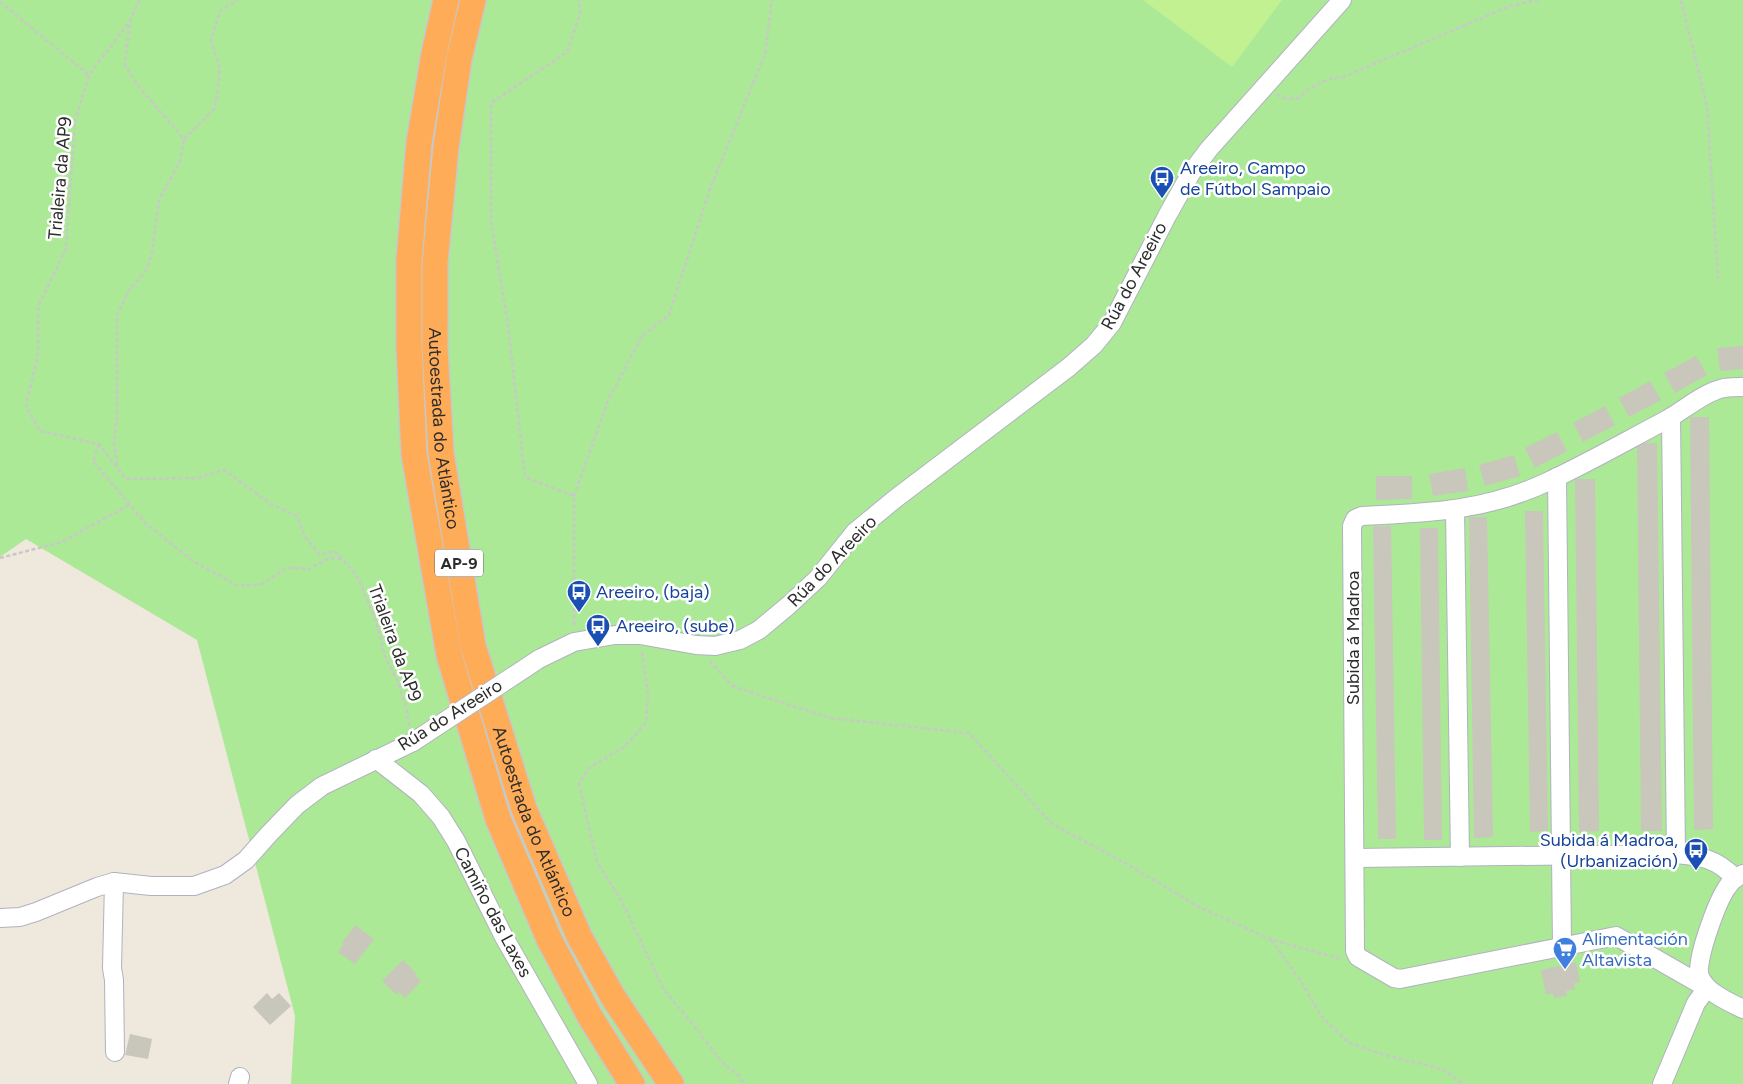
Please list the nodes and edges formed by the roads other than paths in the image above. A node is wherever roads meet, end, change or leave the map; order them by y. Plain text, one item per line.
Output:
1 (446, 0) edge
2 (473, 0) edge
3 (1342, 0) edge
4 (1743, 386) edge
5 (1671, 417) junction
6 (1557, 477) junction
7 (1455, 510) junction
8 (376, 760) junction
9 (1676, 854) junction
10 (1562, 856) junction
11 (1460, 857) junction
12 (1355, 858) junction
13 (1739, 876) edge
14 (114, 882) junction
15 (0, 918) edge
16 (1562, 946) junction
17 (1707, 988) junction
18 (1743, 1009) edge
19 (115, 1052) dead end
20 (588, 1084) edge
21 (632, 1084) edge
22 (671, 1084) edge
23 (1662, 1084) edge

1 - 21 highway, Autoestrada do Atlántico / AP-9
2 - 22 highway, Autoestrada do Atlántico / AP-9
3 - 8 street, Rúa do Areeiro, bridge
4 - 5 street, Subida á Madroa
5 - 6 street, Subida á Madroa
5 - 9 street
6 - 7 street, Subida á Madroa
6 - 10 street
7 - 11 street
7 - 12 street, Subida á Madroa
8 - 14 street, Rúa do Areeiro
8 - 20 street, Camiño das Laxes
9 - 10 street
9 - 13 street
10 - 11 street
10 - 16 street
11 - 12 street
12 - 16 street, Subida á Madroa
13 - 17 street
14 - 15 street, Rúa do Areeiro
14 - 19 street
16 - 17 street, Subida á Madroa
17 - 18 street, Subida á Madroa
17 - 23 street

